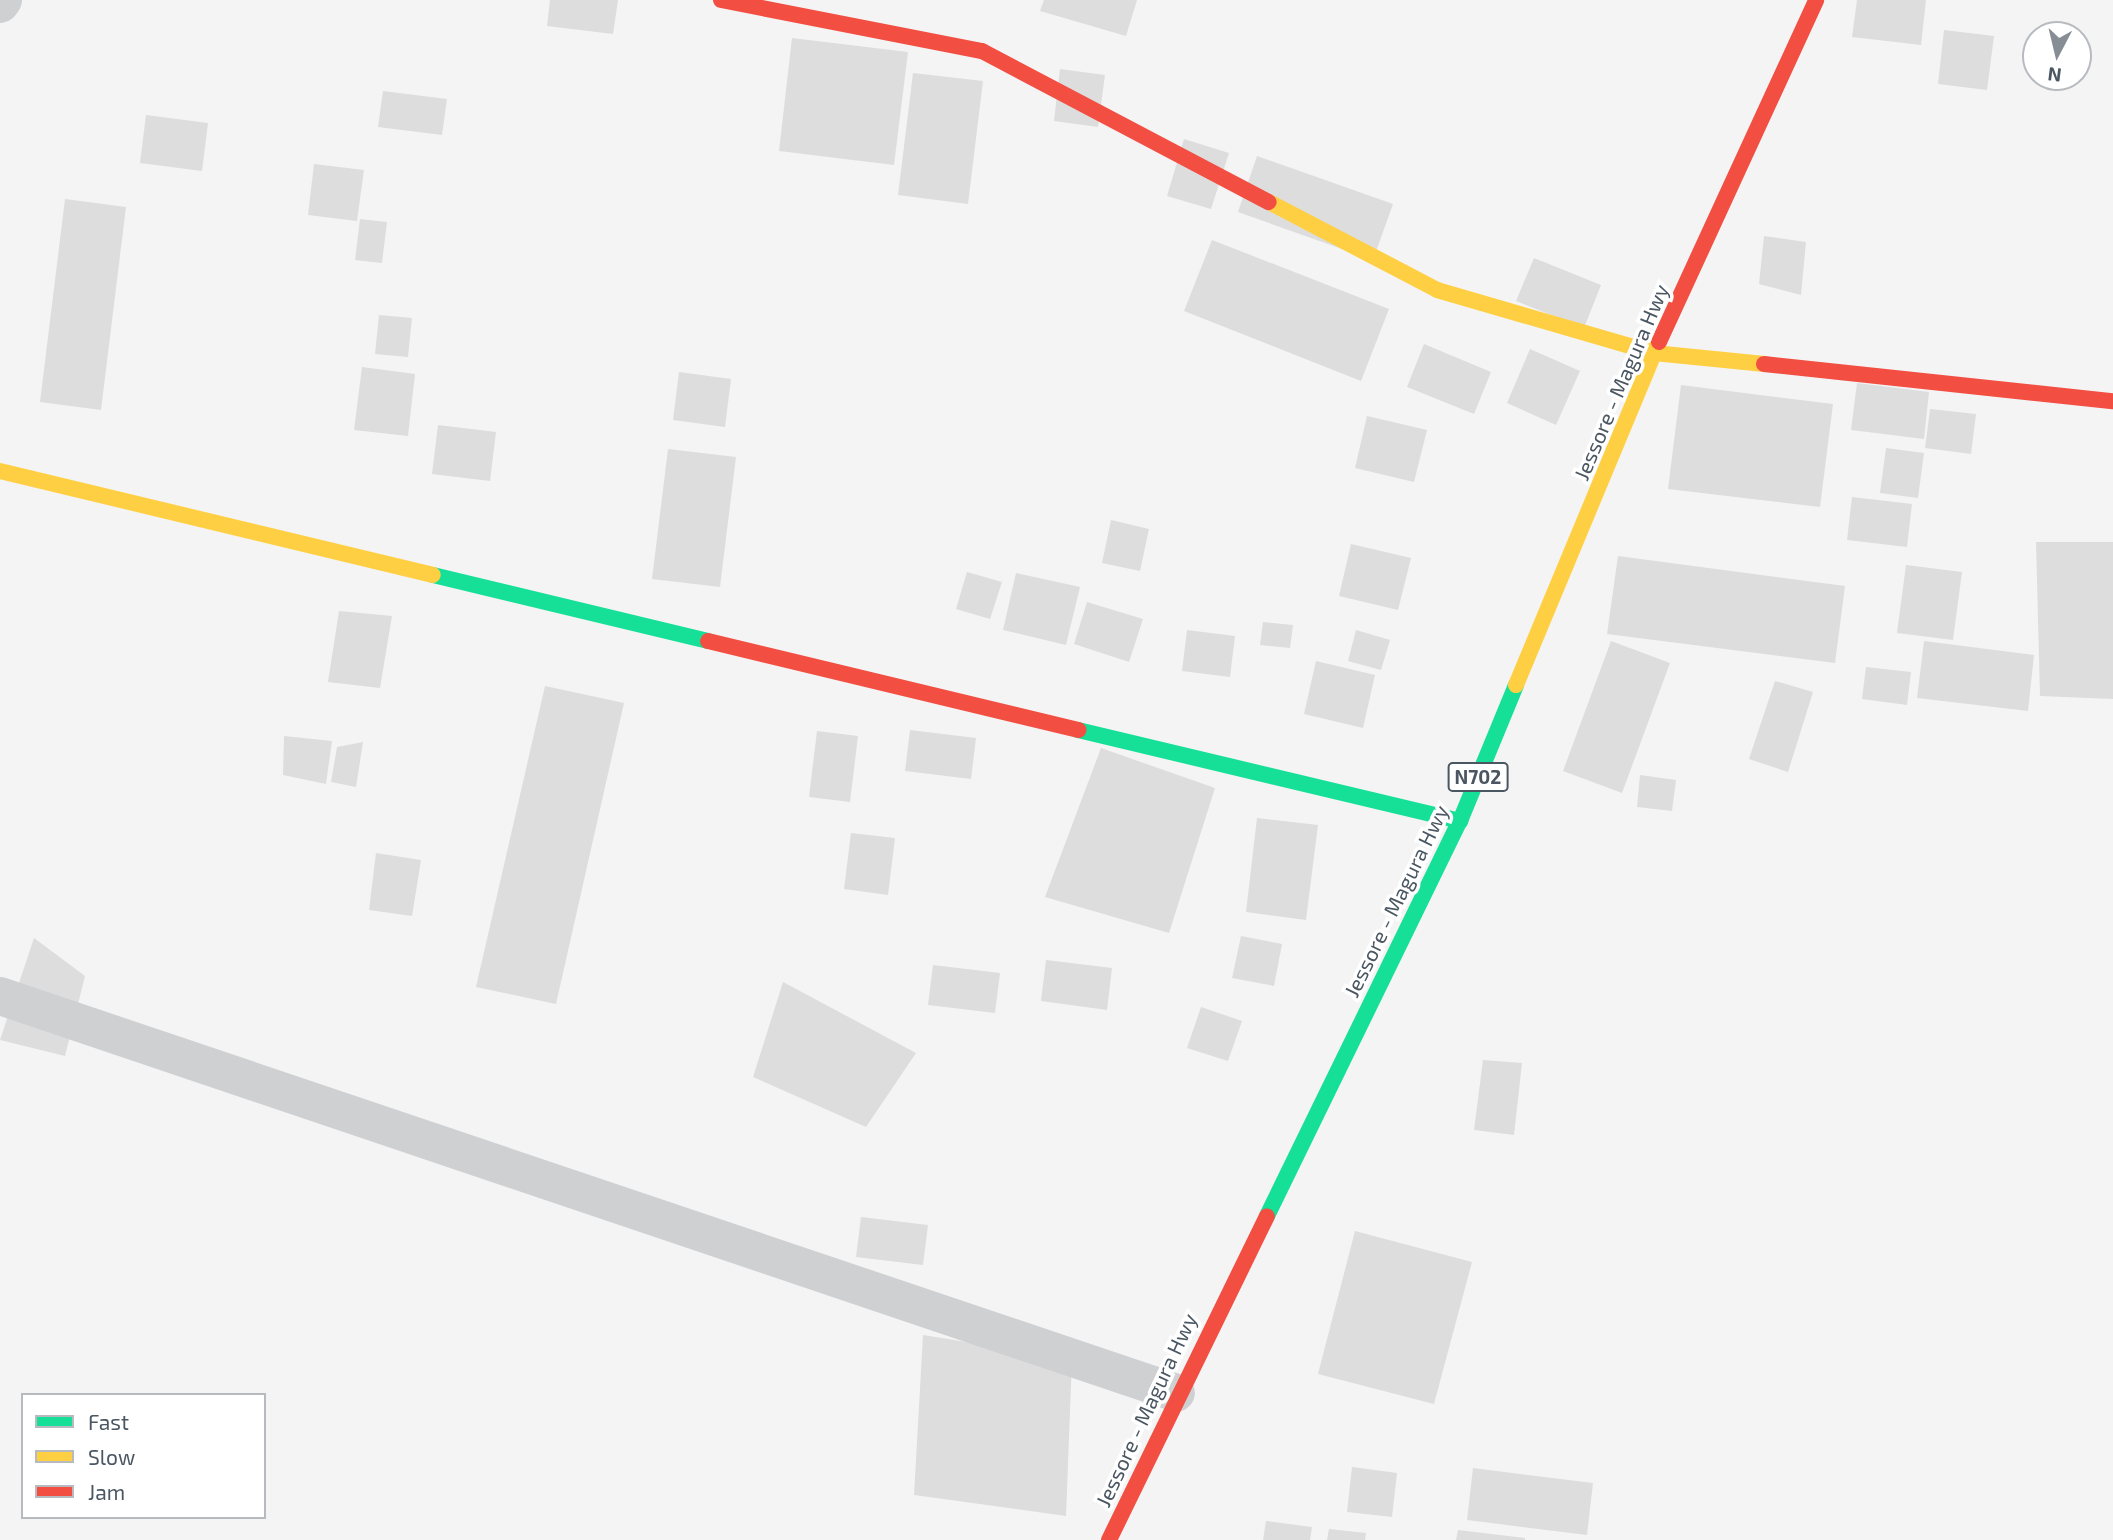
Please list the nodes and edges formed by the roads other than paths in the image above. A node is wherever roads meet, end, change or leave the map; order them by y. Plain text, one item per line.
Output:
1 (721, 0) edge
2 (1816, 0) edge
3 (1654, 353) junction
4 (2113, 401) edge
5 (0, 471) edge
6 (1460, 821) junction
7 (0, 996) edge
8 (1176, 1393) junction
9 (1109, 1540) edge

1 - 3 main road
2 - 3 main road, Jessore - Magura Hwy / N702
3 - 4 main road
3 - 6 main road, Jessore - Magura Hwy / N702
5 - 6 main road
6 - 8 main road, Jessore - Magura Hwy / N702
7 - 8 street
8 - 9 main road, Jessore - Magura Hwy / N702

